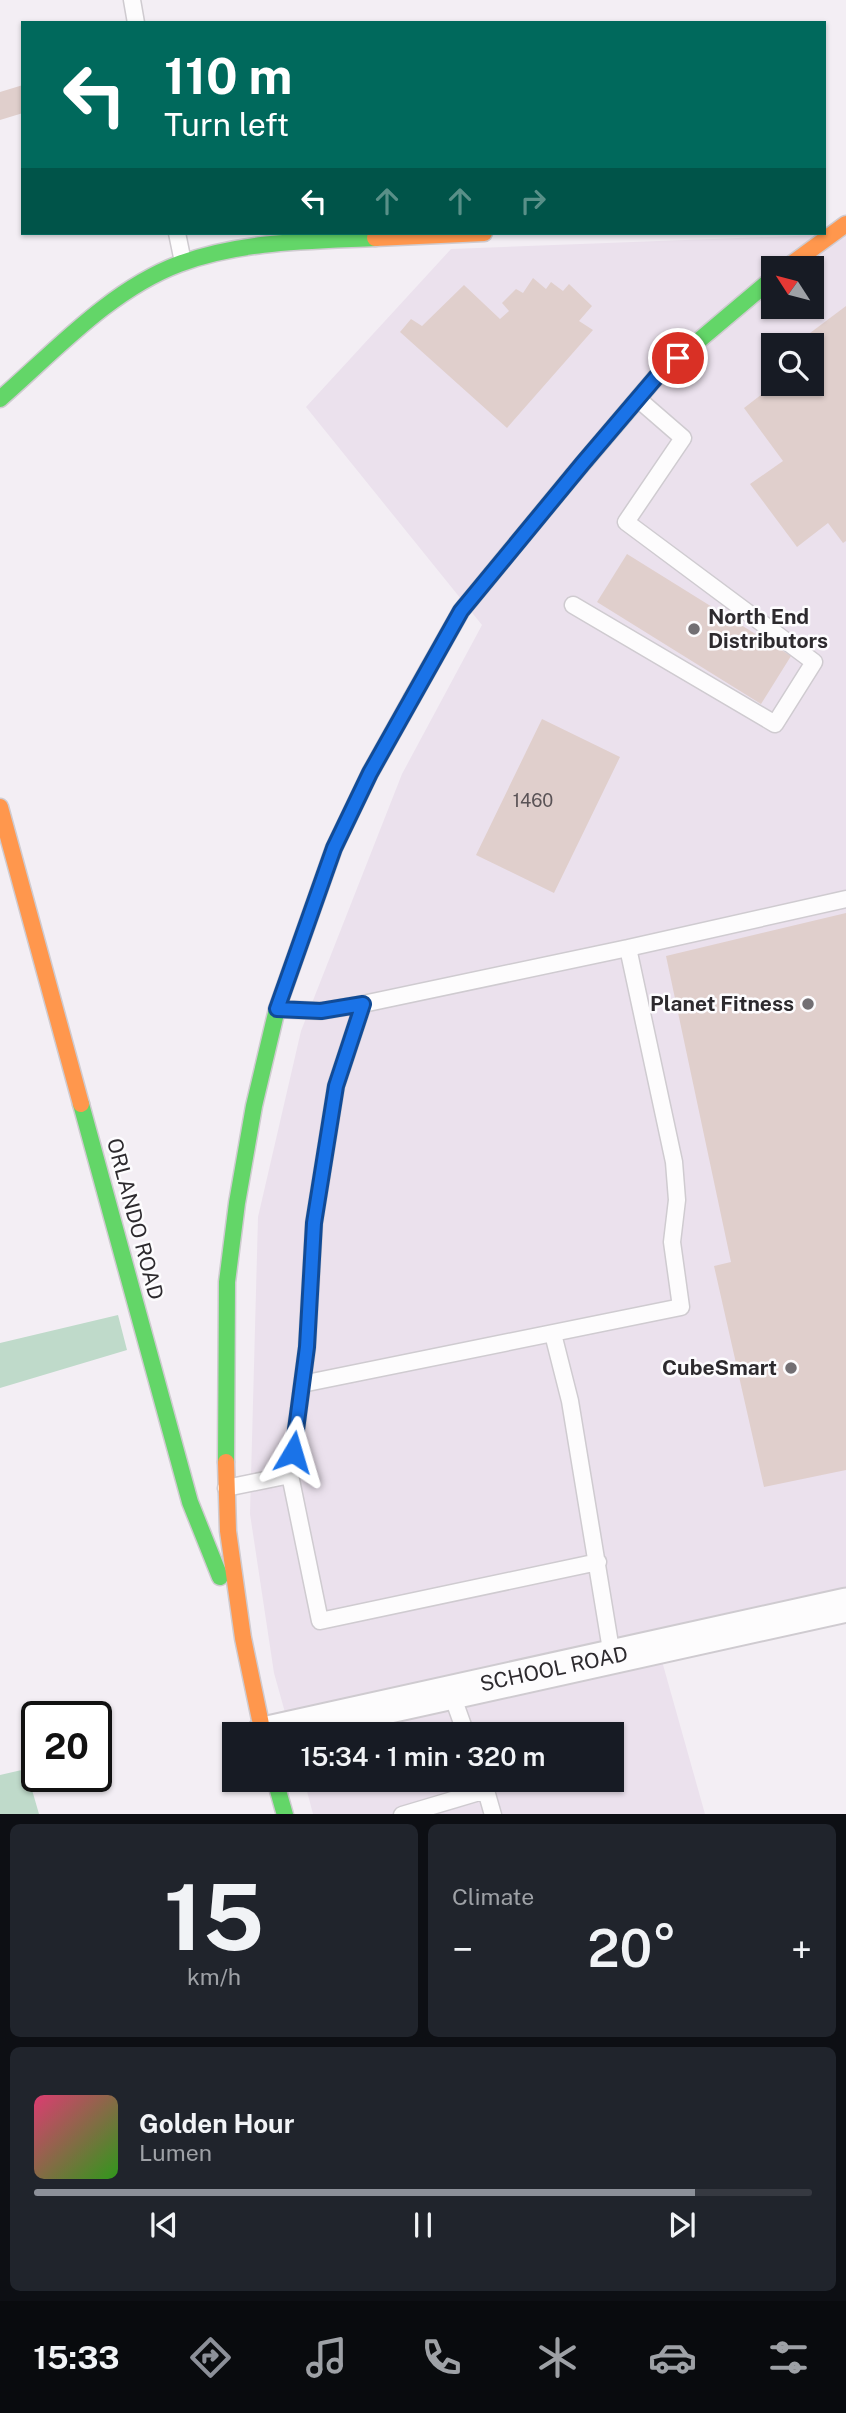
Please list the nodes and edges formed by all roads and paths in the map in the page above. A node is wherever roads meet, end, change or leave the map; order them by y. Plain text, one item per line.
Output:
1 (132, 0) edge
2 (136, 21) edge
3 (826, 219) edge
4 (846, 219) edge
5 (846, 224) edge
6 (177, 235) edge
7 (362, 235) edge
8 (802, 256) edge
9 (183, 262) junction
10 (761, 288) edge
11 (0, 399) edge
12 (638, 399) junction
13 (573, 605) dead end
14 (0, 807) edge
15 (846, 899) edge
16 (628, 948) junction
17 (363, 1004) junction
18 (277, 1009) junction
19 (553, 1334) junction
20 (302, 1384) junction
21 (290, 1475) junction
22 (226, 1488) junction
23 (598, 1563) junction
24 (846, 1605) edge
25 (243, 1638) junction
26 (612, 1656) junction
27 (451, 1692) junction
28 (260, 1722) edge
29 (317, 1722) edge
30 (462, 1722) edge
31 (278, 1792) edge
32 (465, 1792) edge
33 (486, 1792) edge
34 (285, 1814) edge
35 (405, 1814) edge
36 (493, 1814) edge

1 - 2 lane
3 - 4 main road
5 - 8 main road
6 - 9 lane
7 - 9 main road
9 - 11 main road
10 - 12 main road
12 - 13 lane
12 - 18 main road
14 - 25 main road, ORLANDO ROAD
15 - 16 lane
16 - 17 lane
16 - 19 lane
17 - 18 lane
17 - 20 lane
18 - 22 main road
19 - 20 lane
19 - 23 lane
20 - 21 lane
21 - 22 lane
21 - 23 lane
22 - 25 main road
23 - 26 lane
24 - 26 street, SCHOOL ROAD
25 - 28 main road
26 - 27 street, SCHOOL ROAD
27 - 29 street, SCHOOL ROAD
27 - 30 lane
31 - 34 main road
32 - 35 lane
33 - 36 lane

